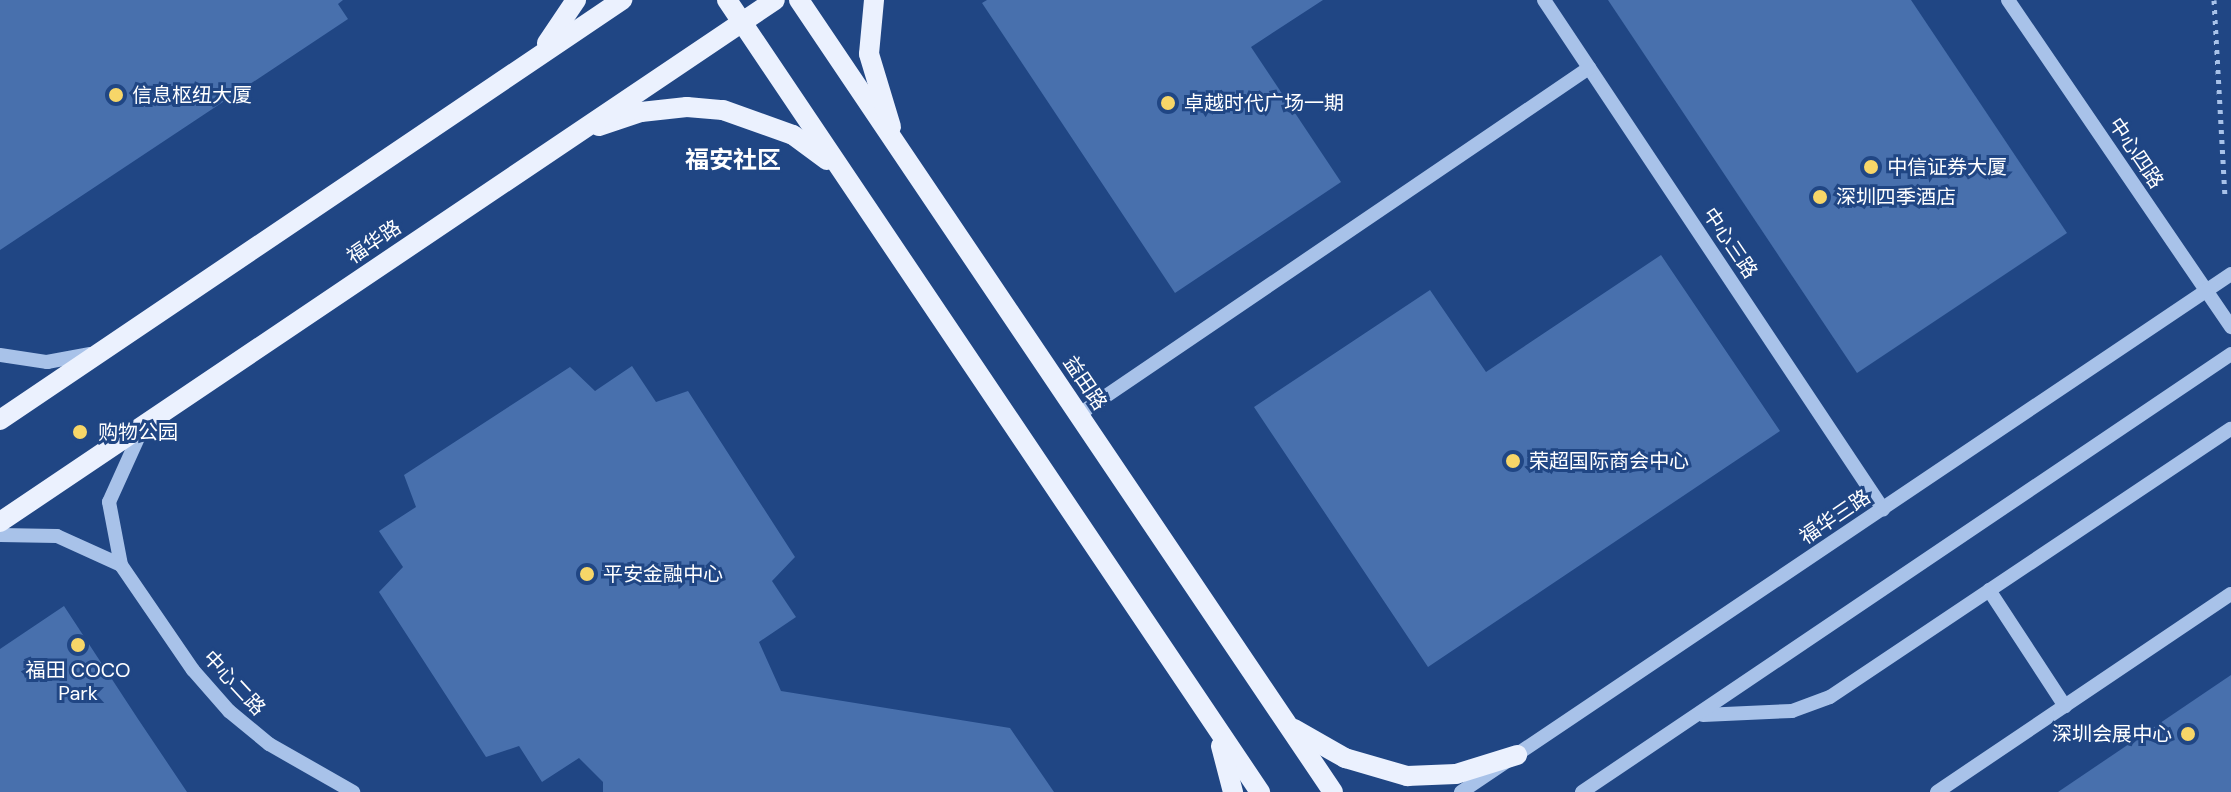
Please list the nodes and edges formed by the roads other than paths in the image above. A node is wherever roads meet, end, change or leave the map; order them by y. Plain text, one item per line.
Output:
1 (576, 0) edge
2 (622, 0) edge
3 (727, 0) edge
4 (775, 0) edge
5 (799, 0) edge
6 (874, 0) edge
7 (1544, 0) edge
8 (2008, 0) edge
9 (742, 22) junction
10 (532, 61) junction
11 (1589, 68) junction
12 (559, 145) junction
13 (897, 146) junction
14 (847, 179) junction
15 (2231, 274) edge
16 (2206, 291) junction
17 (2231, 327) edge
18 (105, 349) junction
19 (2231, 354) edge
20 (0, 355) edge
21 (1078, 415) junction
22 (0, 420) edge
23 (143, 428) junction
24 (2231, 429) edge
25 (1883, 509) junction
26 (0, 522) edge
27 (0, 535) edge
28 (121, 565) junction
29 (1989, 590) junction
30 (2231, 594) edge
31 (2065, 706) junction
32 (1684, 723) junction
33 (1288, 725) junction
34 (1215, 726) junction
35 (1517, 755) junction
36 (353, 792) edge
37 (1233, 792) edge
38 (1260, 792) edge
39 (1333, 792) edge
40 (1461, 792) edge
41 (1582, 792) edge
42 (1937, 792) edge

1 - 10 main road
2 - 10 main road
3 - 9 main road
4 - 9 main road, 福华路
5 - 13 main road, 益田路
6 - 13 main road
7 - 11 street, 中心三路
8 - 16 street, 中心四路
9 - 12 main road, 福华路
9 - 14 main road
10 - 18 main road
11 - 21 street
11 - 25 street, 中心三路
12 - 14 main road
12 - 23 main road, 福华路
13 - 21 main road, 益田路
14 - 34 main road
15 - 16 street, 福华三路
16 - 17 street, 中心四路
16 - 25 street, 福华三路
18 - 20 street
18 - 22 main road
19 - 32 street
21 - 33 main road, 益田路
23 - 26 main road, 福华路
23 - 28 street, 中心二路
24 - 29 street
25 - 35 street, 福华三路
27 - 28 street
28 - 36 street, 中心二路
29 - 31 street
29 - 32 street
30 - 31 street
31 - 42 street
32 - 41 street
33 - 35 main road
33 - 39 main road, 益田路
34 - 37 main road
34 - 38 main road
35 - 40 street, 福华三路

